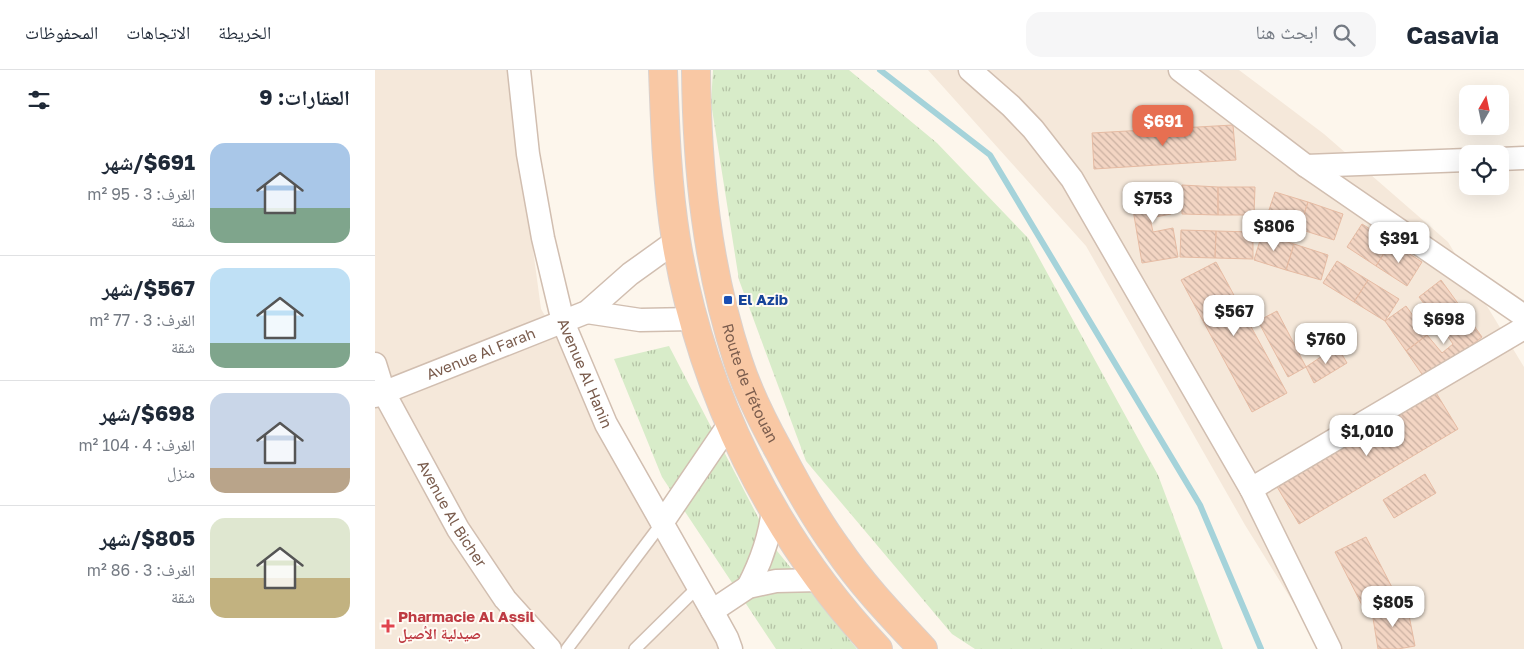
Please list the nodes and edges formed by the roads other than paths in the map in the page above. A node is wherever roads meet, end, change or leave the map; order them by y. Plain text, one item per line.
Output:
1 (519, 70) edge
2 (663, 70) edge
3 (696, 70) edge
4 (970, 70) edge
5 (1180, 70) edge
6 (1524, 158) edge
7 (1509, 159) edge
8 (1459, 160) edge
9 (1306, 166) junction
10 (677, 240) junction
11 (587, 312) junction
12 (693, 319) junction
13 (563, 322) junction
14 (1523, 326) edge
15 (375, 364) edge
16 (379, 395) edge
17 (729, 423) junction
18 (1251, 489) junction
19 (773, 509) junction
20 (662, 523) junction
21 (820, 580) junction
22 (699, 587) junction
23 (748, 587) junction
24 (712, 611) junction
25 (550, 649) edge
26 (567, 649) edge
27 (635, 649) edge
28 (731, 649) edge
29 (878, 649) edge
30 (923, 649) edge
31 (1329, 649) edge

1 - 13 street, Avenue Al Hanin
2 - 10 highway
3 - 30 highway, Route de Tétouan
4 - 18 street
5 - 9 street
6 - 7 street
8 - 9 street
9 - 14 street
10 - 11 street, Avenue Al Farah
10 - 12 highway
11 - 12 street
11 - 13 street, Avenue Al Farah
12 - 17 highway
13 - 16 street, Avenue Al Farah
13 - 20 street, Avenue Al Hanin
14 - 18 street
15 - 16 street, Avenue Al Bicher
16 - 25 street, Avenue Al Bicher
17 - 19 highway
17 - 20 street
18 - 31 street
19 - 21 highway
19 - 23 street
20 - 22 street, Avenue Al Hanin
20 - 26 lane
21 - 23 street
21 - 29 highway
22 - 24 street, Avenue Al Hanin
22 - 27 lane
23 - 24 street
24 - 28 street, Avenue Al Hanin

